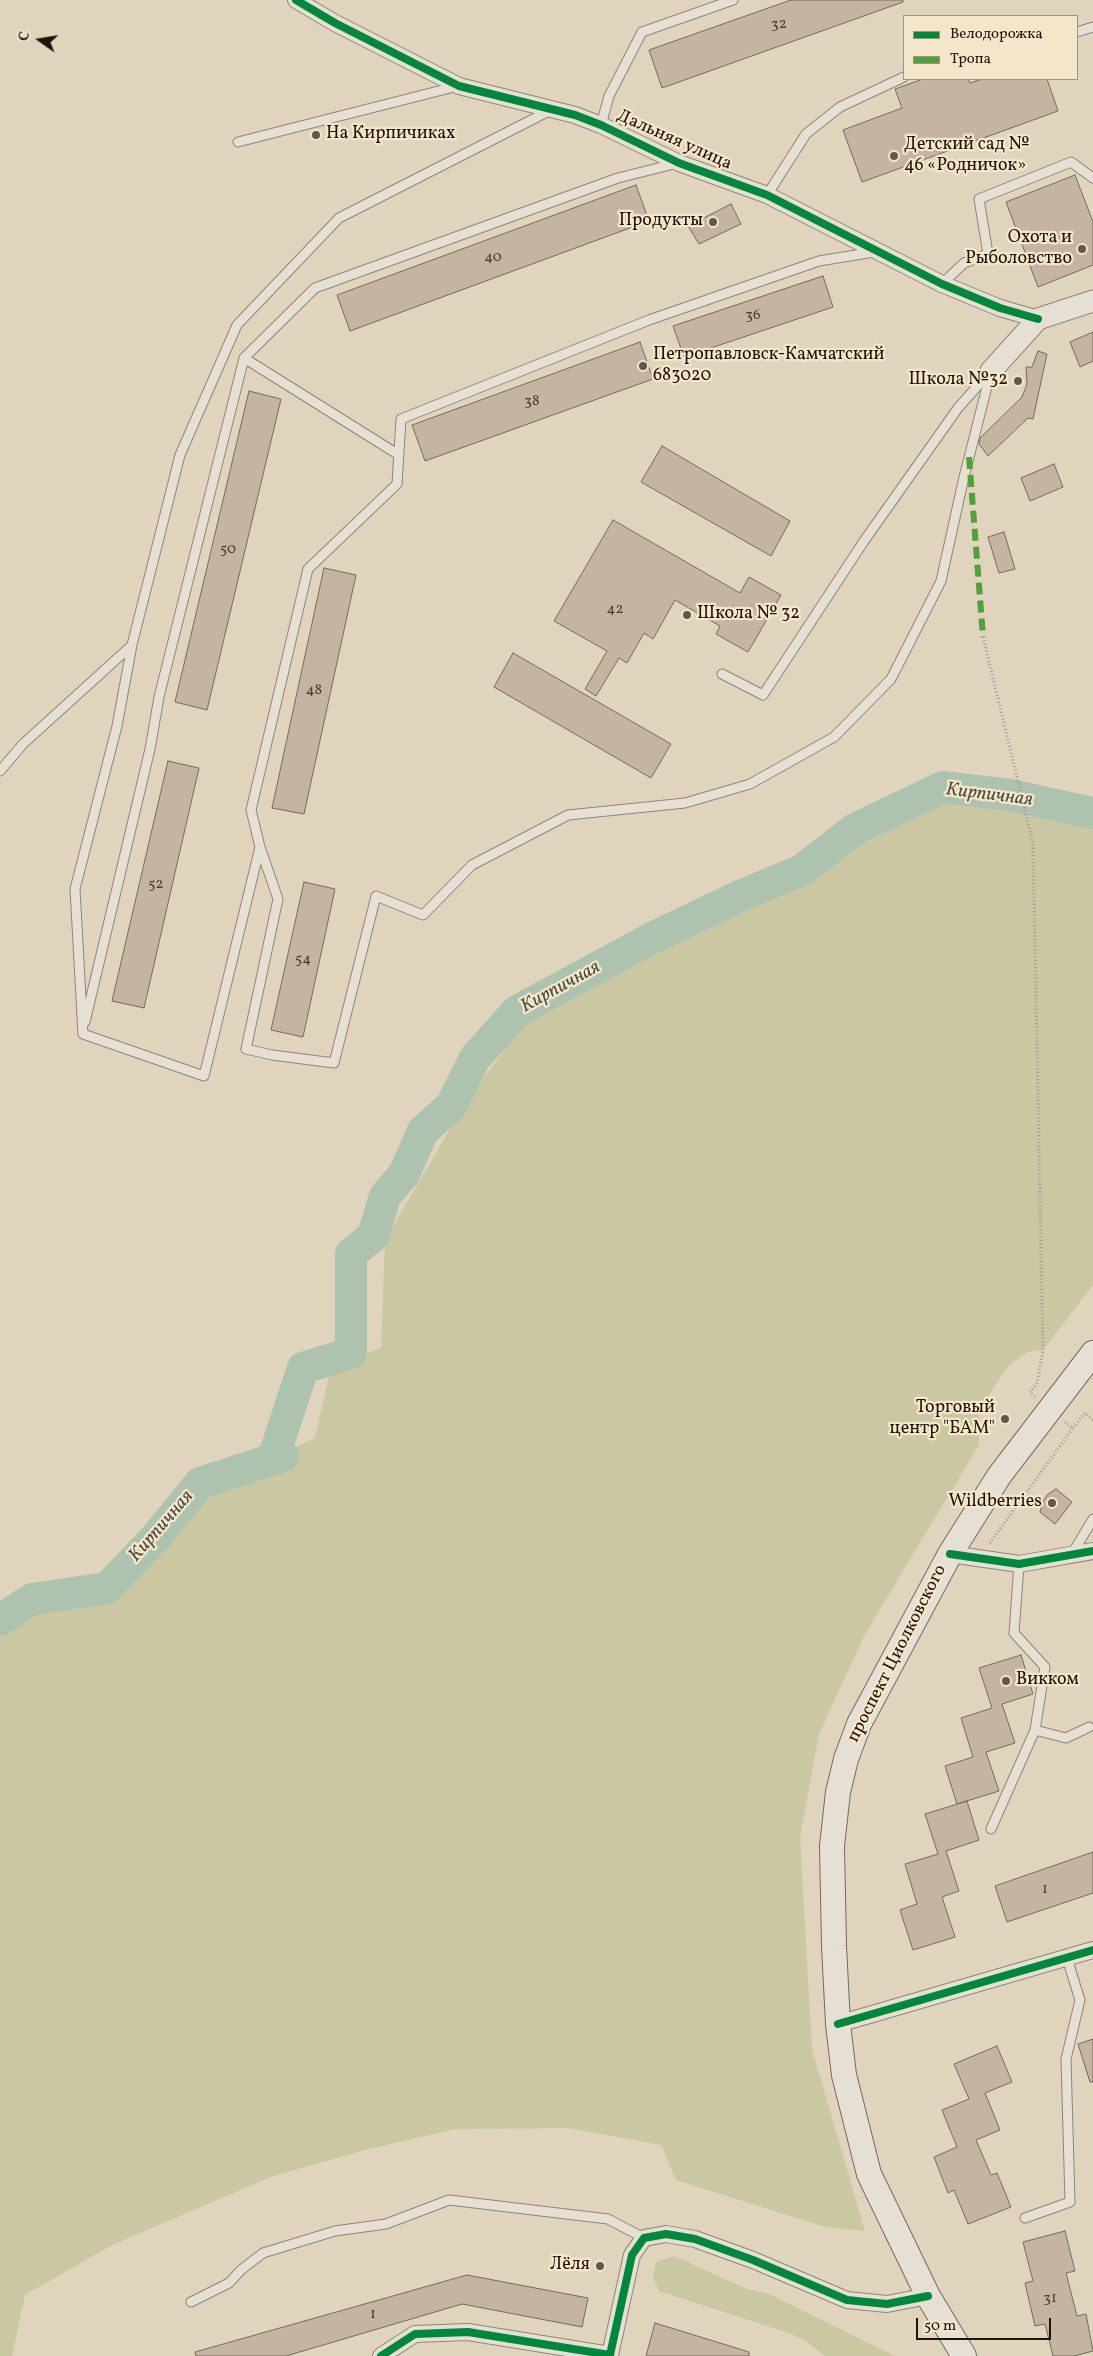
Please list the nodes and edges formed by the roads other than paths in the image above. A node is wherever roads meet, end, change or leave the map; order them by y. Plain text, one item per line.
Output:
1 (296, 0) edge
2 (733, 0) edge
3 (1093, 27) edge
4 (1078, 32) edge
5 (903, 77) edge
6 (459, 86) junction
7 (554, 109) junction
8 (601, 125) junction
9 (238, 142) dead end
10 (679, 163) junction
11 (1093, 178) edge
12 (766, 195) junction
13 (878, 251) junction
14 (942, 284) junction
15 (1093, 301) edge
16 (1038, 320) junction
17 (244, 358) junction
18 (991, 371) junction
19 (399, 455) junction
20 (132, 645) junction
21 (722, 674) dead end
22 (0, 771) edge
23 (260, 847) junction
24 (83, 1034) junction
25 (1093, 1354) edge
26 (1093, 1519) edge
27 (1093, 1551) edge
28 (950, 1554) junction
29 (1072, 1554) junction
30 (1019, 1564) junction
31 (1088, 1727) dead end
32 (1035, 1730) junction
33 (991, 1829) dead end
34 (1093, 1950) edge
35 (1066, 1958) junction
36 (838, 2024) junction
37 (1025, 2218) dead end
38 (644, 2238) junction
39 (928, 2296) junction
40 (191, 2302) dead end
41 (381, 2356) edge
42 (611, 2356) edge
43 (964, 2356) edge

1 - 6 street, Дальняя улица
2 - 8 lane
3 - 4 lane
5 - 12 lane
6 - 7 street, Дальняя улица
6 - 9 lane
7 - 8 street, Дальняя улица
7 - 20 lane
8 - 10 street, Дальняя улица
10 - 12 street, Дальняя улица
10 - 17 lane
11 - 14 lane
12 - 13 street, Дальняя улица
13 - 14 street, Дальняя улица
13 - 19 lane
14 - 16 street, Дальняя улица
15 - 16 street
16 - 18 street
17 - 19 lane
17 - 24 lane
18 - 21 lane
18 - 23 lane
19 - 23 lane
20 - 22 lane
20 - 24 lane
23 - 24 lane
25 - 28 main road, проспект Циолковского
26 - 29 lane
27 - 29 street, проспект Циолковского
28 - 30 street, проспект Циолковского
28 - 36 main road, проспект Циолковского
29 - 30 street, проспект Циолковского
30 - 32 lane
31 - 32 lane
32 - 33 lane
34 - 35 street
35 - 36 street
35 - 37 lane
36 - 39 main road, проспект Циолковского
38 - 39 street
38 - 40 lane
38 - 42 street
39 - 43 main road, проспект Циолковского
41 - 42 street

